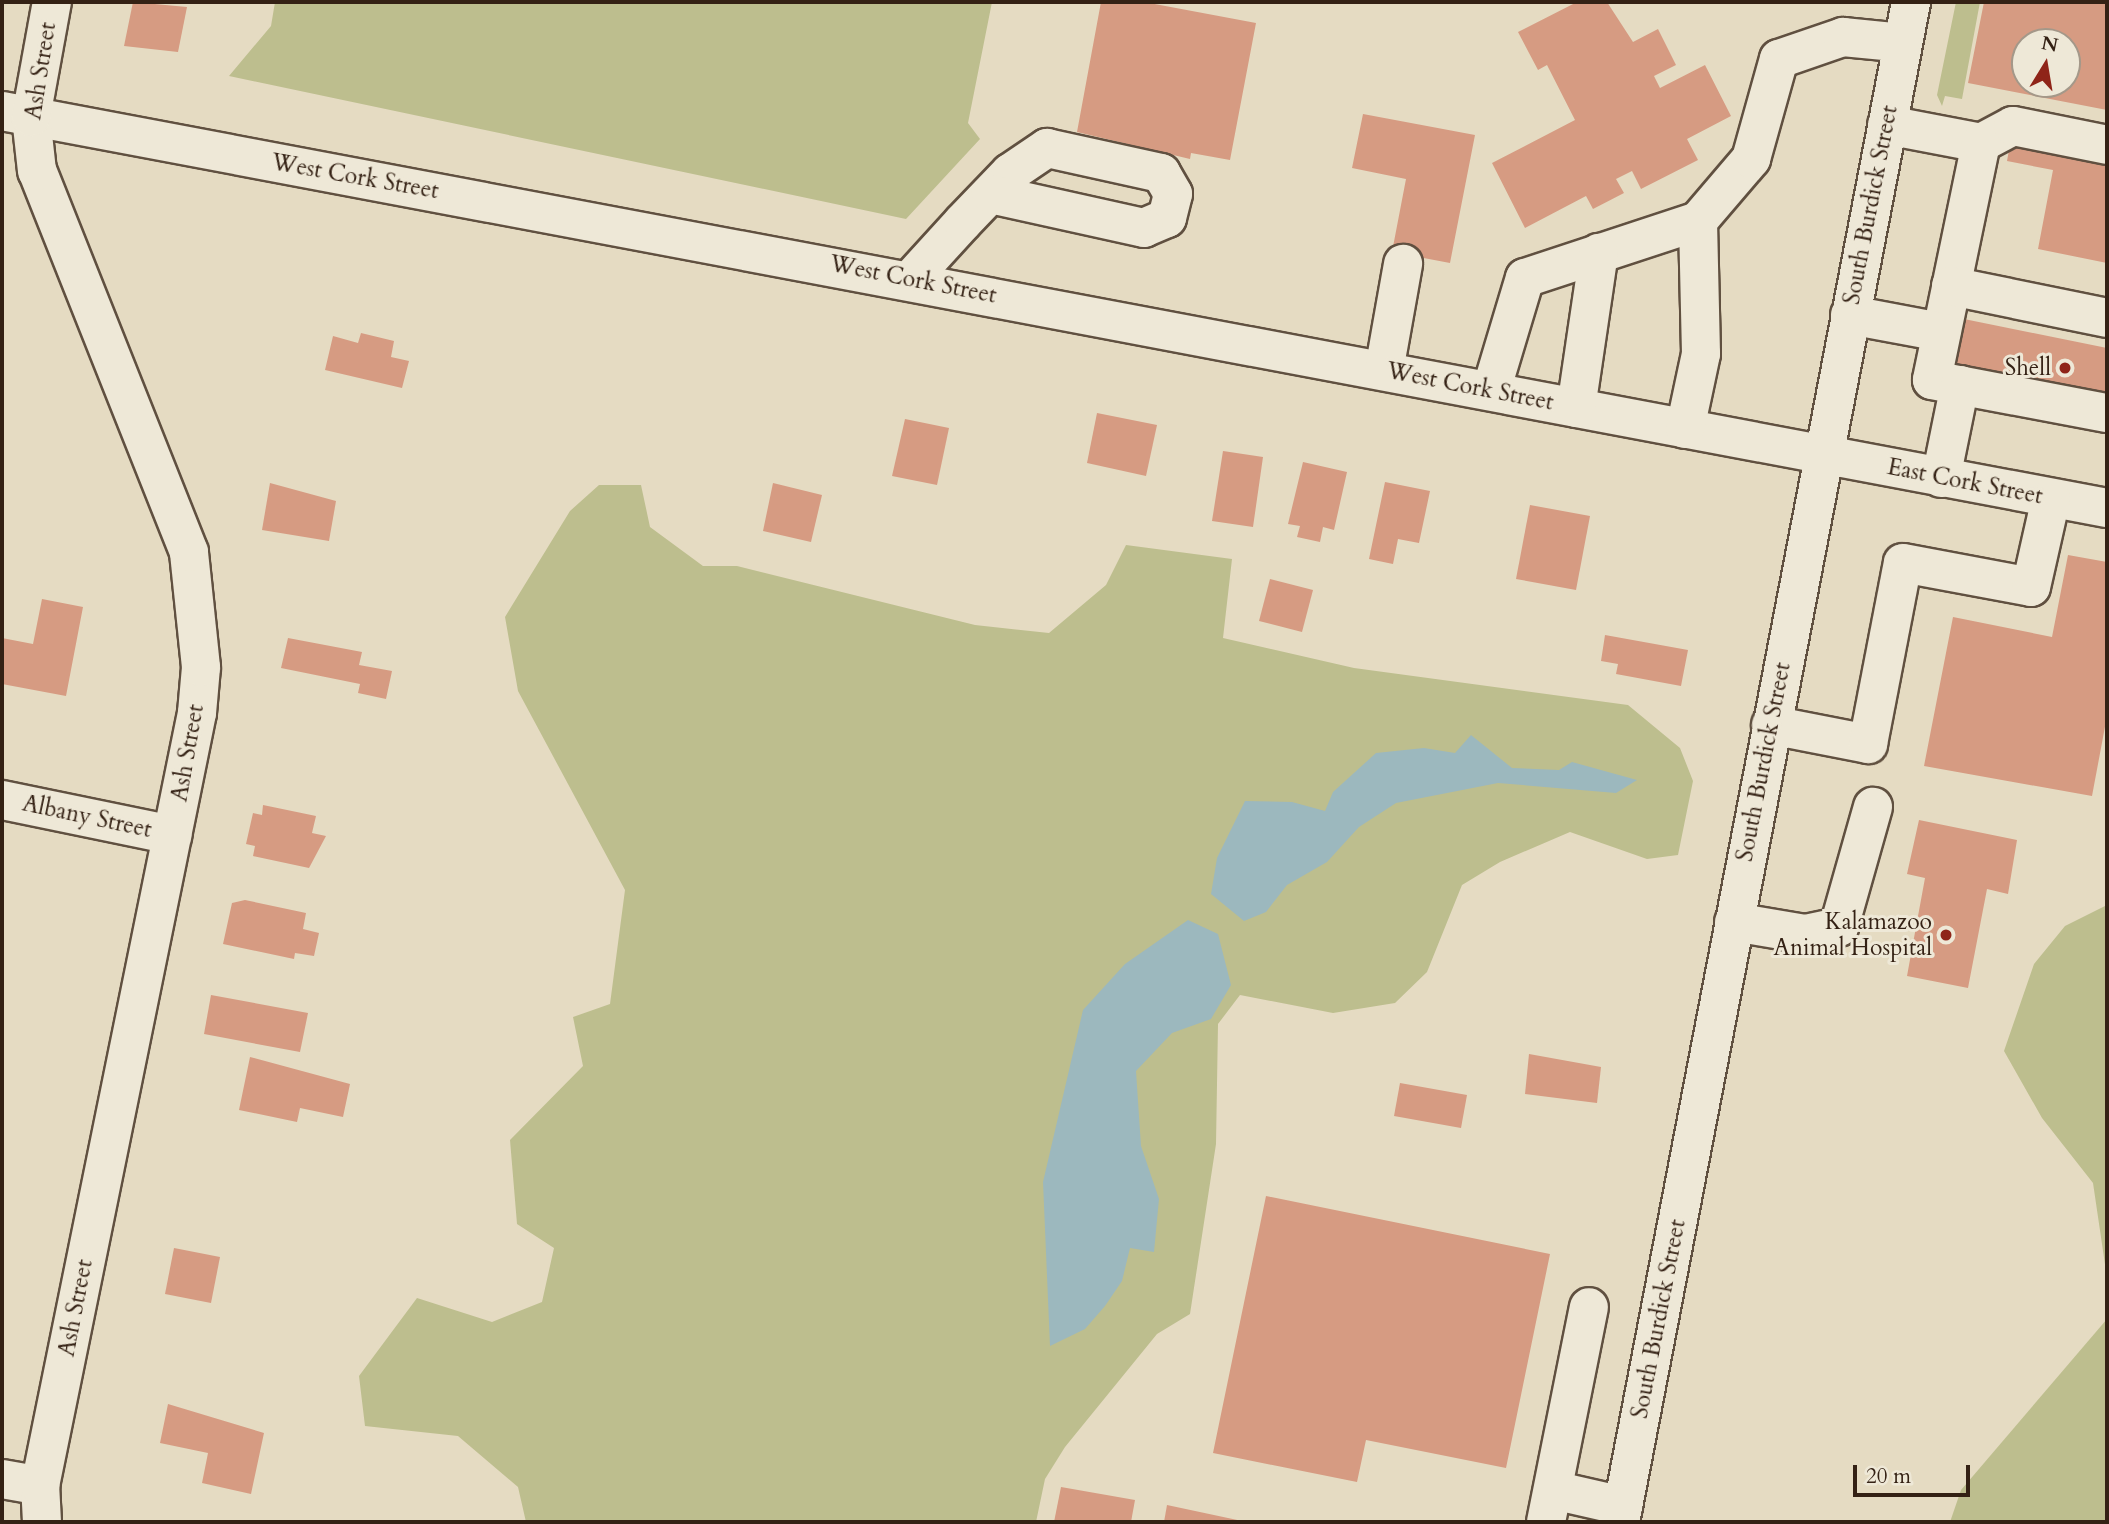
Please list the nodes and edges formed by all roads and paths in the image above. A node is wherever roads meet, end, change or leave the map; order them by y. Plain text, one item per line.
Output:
1 (52, 2) edge
2 (1911, 2) edge
3 (1903, 43) junction
4 (16, 114) edge
5 (1887, 125) junction
6 (1981, 143) junction
7 (2107, 145) edge
8 (991, 194) dead end
9 (1698, 221) junction
10 (1599, 253) junction
11 (1403, 264) dead end
12 (911, 279) junction
13 (1951, 286) junction
14 (1850, 315) junction
15 (2107, 318) edge
16 (1941, 332) junction
17 (1384, 371) junction
18 (1960, 385) junction
19 (1490, 391) junction
20 (1576, 408) junction
21 (2107, 413) edge
22 (1685, 429) junction
23 (1822, 456) junction
24 (1941, 478) junction
25 (2051, 498) junction
26 (2107, 509) edge
27 (1771, 725) junction
28 (2, 800) edge
29 (1873, 807) dead end
30 (172, 835) junction
31 (1734, 922) junction
32 (1589, 1307) dead end
33 (2, 1479) edge
34 (41, 1504) edge
35 (1550, 1506) edge
36 (1622, 1514) edge

1 - 4 street, Ash Street
2 - 3 street, South Burdick Street
3 - 5 street, South Burdick Street
3 - 9 street
4 - 12 street, West Cork Street
4 - 30 street, Ash Street
5 - 6 street
5 - 14 street, South Burdick Street
6 - 7 street
6 - 13 street
8 - 12 street
9 - 10 street
9 - 22 street
10 - 19 street
10 - 20 street
11 - 17 street
12 - 17 street, West Cork Street
13 - 15 street
13 - 16 street
14 - 16 street
14 - 23 street, South Burdick Street
16 - 18 street
17 - 19 street, West Cork Street
18 - 21 street
18 - 24 street
19 - 20 street, West Cork Street
20 - 22 street, West Cork Street
22 - 23 street, West Cork Street
23 - 24 street, East Cork Street
23 - 27 street, South Burdick Street
24 - 25 street, East Cork Street
25 - 26 street, East Cork Street
25 - 27 street
27 - 31 street, South Burdick Street
28 - 30 street, Albany Street
29 - 31 street
30 - 34 street, Ash Street
31 - 36 street, South Burdick Street
32 - 35 street
33 - 34 street
35 - 36 street

